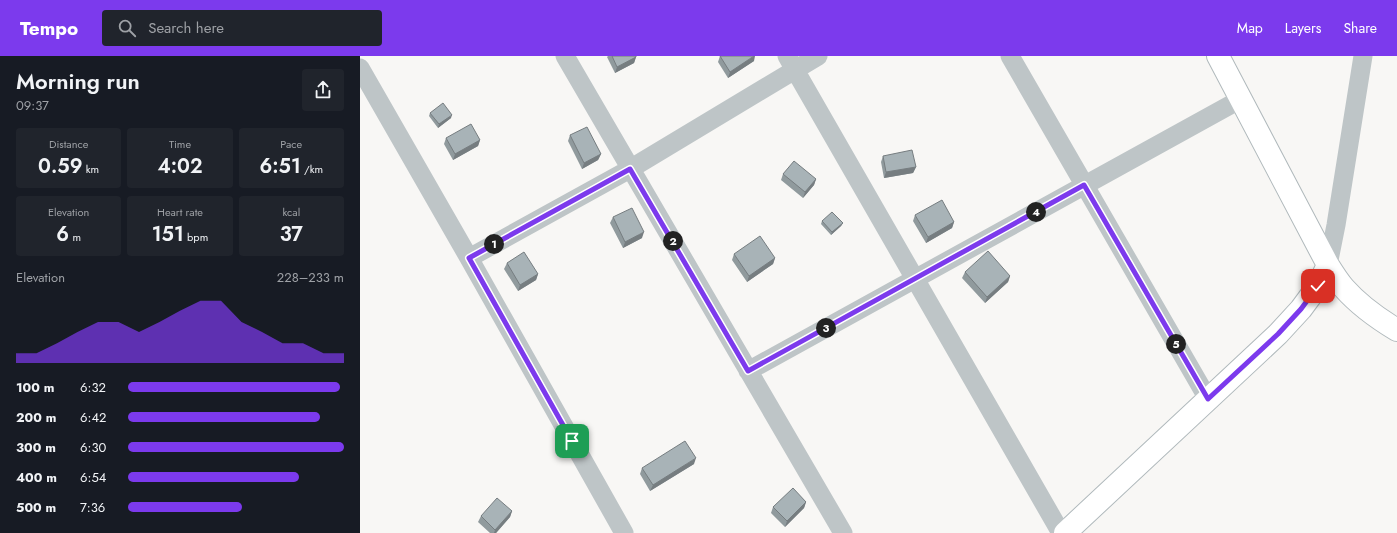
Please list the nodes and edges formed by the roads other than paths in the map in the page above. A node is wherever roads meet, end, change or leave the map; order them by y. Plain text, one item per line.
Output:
1 (565, 56) edge
2 (818, 56) edge
3 (1010, 56) edge
4 (1218, 56) edge
5 (1363, 56) edge
6 (791, 63) edge
7 (360, 68) edge
8 (1241, 99) junction
9 (630, 169) junction
10 (1084, 185) junction
11 (469, 258) junction
12 (1328, 265) junction
13 (915, 279) junction
14 (1397, 330) edge
15 (748, 371) junction
16 (1208, 399) junction
17 (624, 533) edge
18 (843, 533) edge
19 (1061, 533) edge
20 (1065, 533) edge

1 - 9 street
2 - 6 street
3 - 10 street
4 - 8 street
5 - 12 street
6 - 9 street
6 - 13 street
7 - 11 street
8 - 10 street
8 - 12 street
9 - 11 street
9 - 15 street
10 - 13 street
10 - 16 street
11 - 17 street
12 - 14 street
12 - 16 street
13 - 15 street
13 - 19 street
15 - 18 street
16 - 20 street

